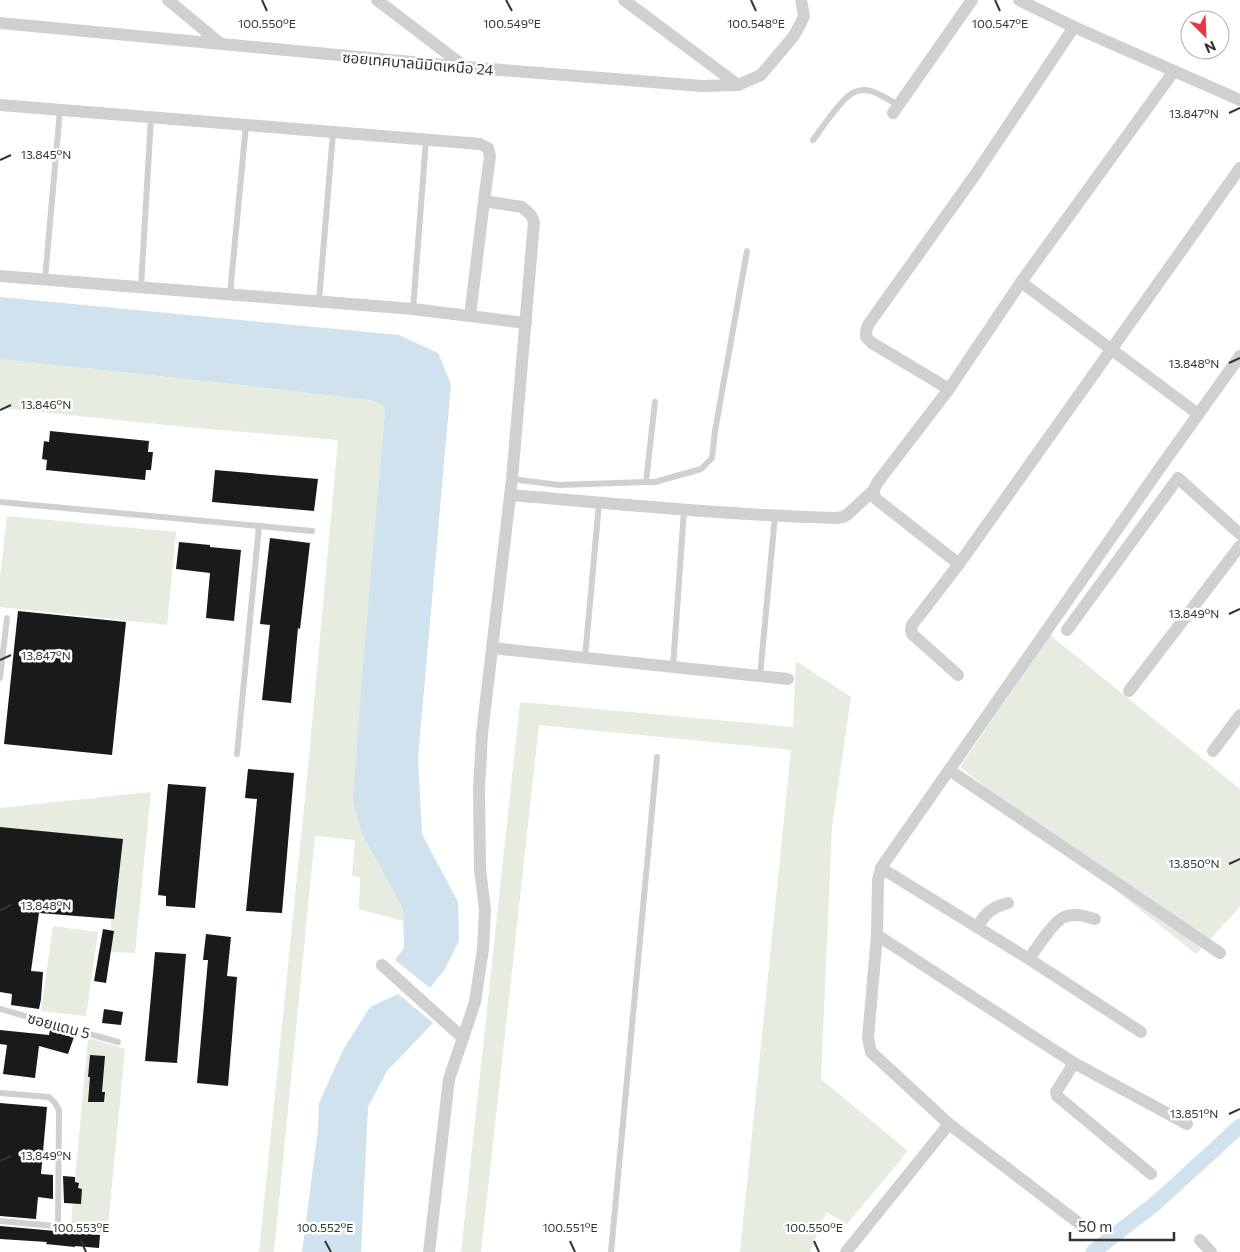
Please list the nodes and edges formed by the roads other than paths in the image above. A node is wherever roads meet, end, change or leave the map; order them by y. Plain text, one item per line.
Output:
1 (168, 0) edge
2 (377, 0) edge
3 (624, 0) edge
4 (801, 0) edge
5 (972, 0) edge
6 (1018, 0) edge
7 (0, 23) edge
8 (1074, 27) junction
9 (221, 44) junction
10 (465, 67) junction
11 (1174, 70) junction
12 (738, 85) junction
13 (1240, 100) edge
14 (0, 106) edge
15 (895, 109) joint
16 (60, 110) junction
17 (151, 118) junction
18 (246, 125) junction
19 (333, 133) junction
20 (426, 140) junction
21 (813, 140) dead end
22 (1240, 168) edge
23 (484, 201) junction
24 (747, 251) dead end
25 (0, 276) edge
26 (45, 279) junction
27 (1021, 282) junction
28 (141, 287) junction
29 (230, 294) junction
30 (320, 301) junction
31 (413, 309) junction
32 (470, 316) junction
33 (526, 323) junction
34 (1111, 349) junction
35 (1240, 356) edge
36 (949, 390) junction
37 (655, 402) dead end
38 (1198, 414) junction
39 (512, 478) junction
40 (646, 482) junction
41 (873, 491) junction
42 (510, 495) junction
43 (0, 502) edge
44 (599, 503) junction
45 (684, 510) junction
46 (775, 516) junction
47 (258, 526) junction
48 (312, 531) dead end
49 (1240, 534) edge
50 (1240, 546) edge
51 (959, 564) junction
52 (7, 618) dead end
53 (1067, 630) dead end
54 (492, 648) junction
55 (585, 658) junction
56 (673, 667) junction
57 (958, 675) dead end
58 (760, 676) junction
59 (0, 678) edge
60 (788, 679) dead end
61 (1129, 691) dead end
62 (1240, 715) edge
63 (1213, 751) dead end
64 (237, 754) dead end
65 (657, 757) dead end
66 (949, 770) junction
67 (881, 868) junction
68 (1008, 903) dead end
69 (1095, 919) dead end
70 (977, 927) junction
71 (877, 935) junction
72 (1220, 953) dead end
73 (1029, 959) junction
74 (382, 965) dead end
75 (0, 1009) edge
76 (1141, 1032) dead end
77 (463, 1038) junction
78 (118, 1042) dead end
79 (1074, 1063) junction
80 (0, 1093) edge
81 (949, 1124) junction
82 (1187, 1124) dead end
83 (1151, 1174) dead end
84 (0, 1221) edge
85 (58, 1226) junction
86 (1084, 1227) dead end
87 (98, 1230) dead end
88 (1200, 1240) dead end
89 (429, 1252) edge
90 (611, 1252) edge
91 (846, 1252) edge
92 (1210, 1252) edge

1 - 9 street
2 - 10 street
3 - 12 street
4 - 12 street, ซอยเทศบาลนิมิตเหนือ 24
5 - 15 street
6 - 8 street
7 - 9 street, ซอยเทศบาลนิมิตเหนือ 24
8 - 11 street
8 - 36 street
9 - 10 street, ซอยเทศบาลนิมิตเหนือ 24
10 - 12 street, ซอยเทศบาลนิมิตเหนือ 24
11 - 13 street
11 - 27 street
14 - 16 street
15 - 21 lane
16 - 17 street
16 - 26 lane
17 - 18 street
17 - 28 lane
18 - 19 street
18 - 29 lane
19 - 20 street
19 - 30 lane
20 - 23 street
20 - 31 lane
22 - 34 street
23 - 32 street
23 - 33 street
24 - 40 lane
25 - 26 street
26 - 28 street
27 - 34 street
27 - 36 street
28 - 29 street
29 - 30 street
30 - 31 street
31 - 32 street
32 - 33 street
33 - 39 street
34 - 38 street
34 - 51 street
35 - 38 street
36 - 41 street
37 - 40 lane
38 - 66 street
39 - 40 lane
39 - 42 street
41 - 46 street
41 - 51 street
42 - 44 street
42 - 54 street
43 - 47 lane
44 - 45 street
44 - 55 lane
45 - 46 street
45 - 56 lane
46 - 58 lane
47 - 48 lane
47 - 64 lane
49 - 53 street
50 - 61 street
51 - 57 street
52 - 59 lane
54 - 55 street
54 - 77 street
55 - 56 street
56 - 58 street
58 - 60 street
62 - 63 street
65 - 90 lane
66 - 67 street
66 - 72 street
67 - 70 street
67 - 71 street
68 - 70 street
69 - 73 street
70 - 73 street
71 - 79 street
71 - 81 street
73 - 76 street
74 - 77 street
75 - 78 lane, ซอยแดน 5
77 - 89 street
79 - 82 street
79 - 83 street
80 - 85 lane
81 - 86 street
81 - 91 street
84 - 85 lane
85 - 87 lane
88 - 92 street

